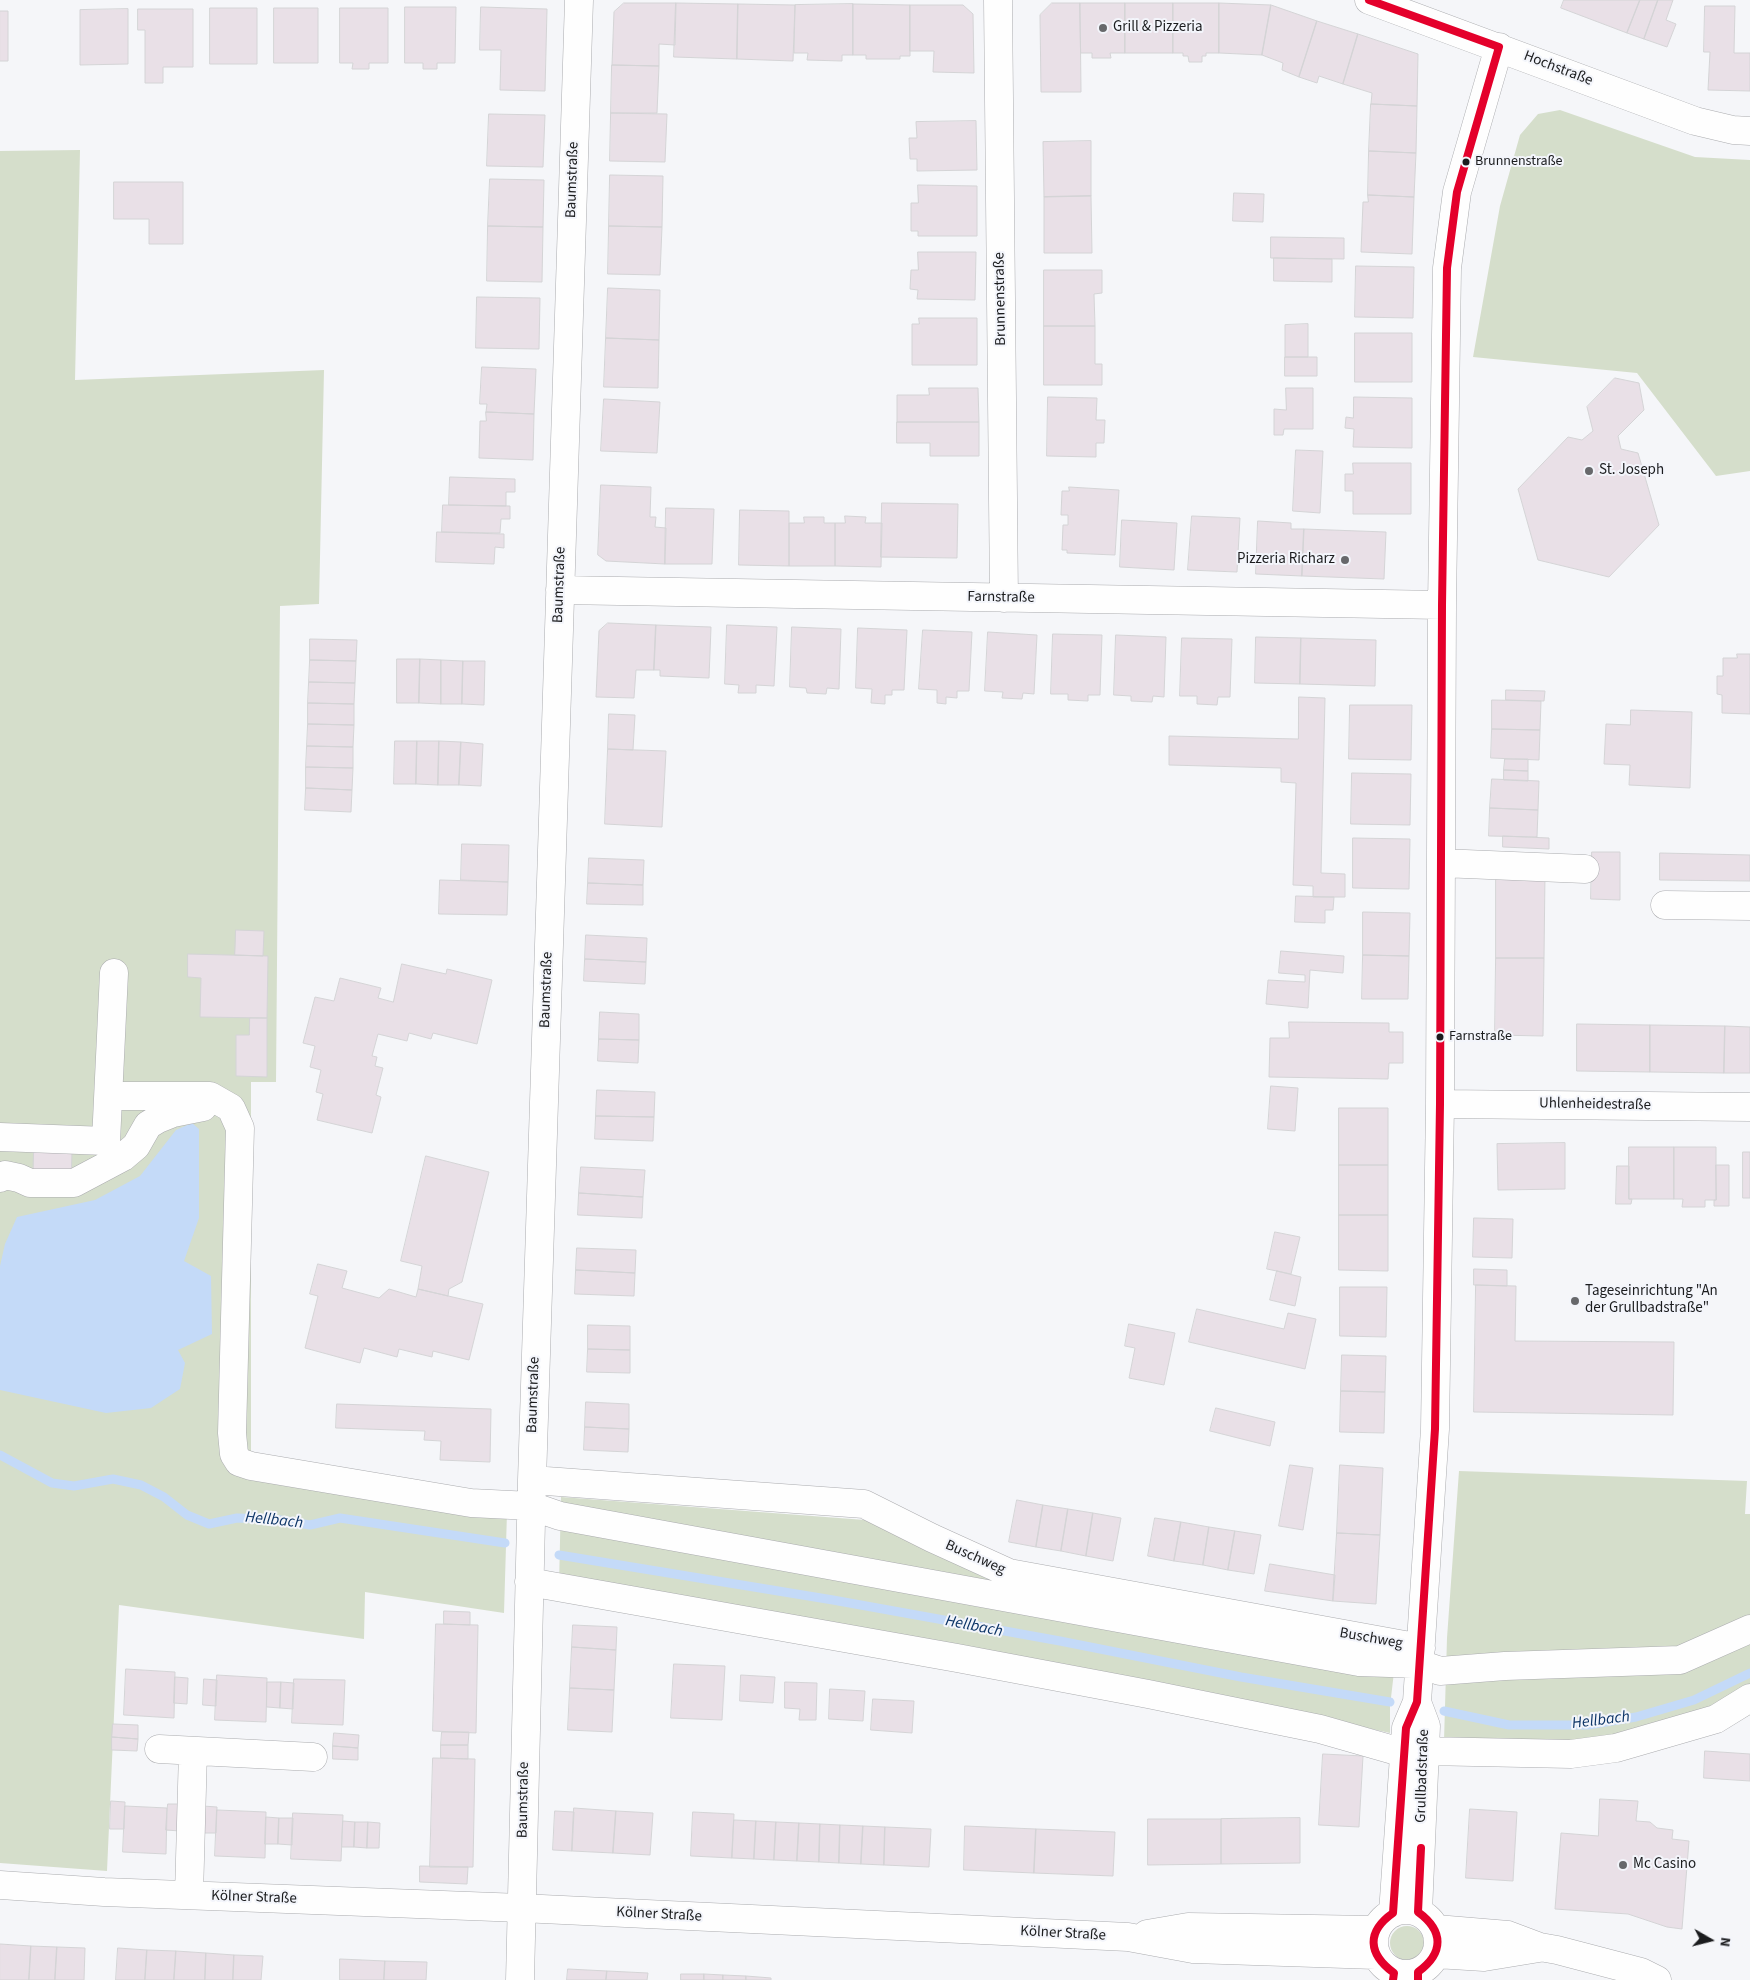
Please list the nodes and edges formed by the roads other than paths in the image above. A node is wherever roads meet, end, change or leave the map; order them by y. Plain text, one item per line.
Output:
1 (580, 0) edge
2 (998, 0) edge
3 (1369, 0) edge
4 (1499, 47) junction
5 (1750, 131) edge
6 (560, 590) junction
7 (1004, 598) junction
8 (1442, 605) junction
9 (1441, 863) junction
10 (1585, 869) dead end
11 (1665, 905) dead end
12 (1750, 906) edge
13 (114, 973) dead end
14 (109, 1096) junction
15 (222, 1103) junction
16 (1440, 1104) junction
17 (1750, 1107) edge
18 (0, 1137) edge
19 (0, 1178) edge
20 (531, 1493) junction
21 (529, 1582) junction
22 (1750, 1629) edge
23 (1421, 1656) junction
24 (1750, 1698) edge
25 (159, 1749) dead end
26 (193, 1751) junction
27 (1414, 1752) junction
28 (312, 1757) dead end
29 (0, 1885) edge
30 (189, 1895) junction
31 (522, 1908) junction
32 (1406, 1950) edge
33 (1602, 1972) edge
34 (520, 1980) edge
35 (1657, 1980) edge

1 - 6 street, Baumstraße
2 - 7 street, Brunnenstraße
3 - 4 street, Hochstraße
4 - 5 street, Hochstraße
4 - 8 street, Grullbadstraße
6 - 7 street, Farnstraße
6 - 20 street, Baumstraße
7 - 8 street, Farnstraße
8 - 9 street, Grullbadstraße
9 - 10 street
9 - 16 street, Grullbadstraße
11 - 12 street
13 - 14 street
14 - 15 street
14 - 18 street
15 - 19 street
15 - 20 street
16 - 17 street, Uhlenheidestraße
16 - 23 street, Grullbadstraße
20 - 21 street, Baumstraße
20 - 23 street
20 - 23 street, Buschweg
21 - 27 street
21 - 31 street, Baumstraße
22 - 23 street
23 - 27 street, Grullbadstraße
24 - 27 street
25 - 26 street
26 - 28 street
26 - 30 street, Kölner Straße
27 - 32 street, Grullbadstraße
29 - 30 street, Kölner Straße
30 - 31 street, Kölner Straße
31 - 32 street, Kölner Straße
31 - 34 street, Baumstraße
32 - 33 street, Kölner Straße
33 - 35 street, Kölner Straße

